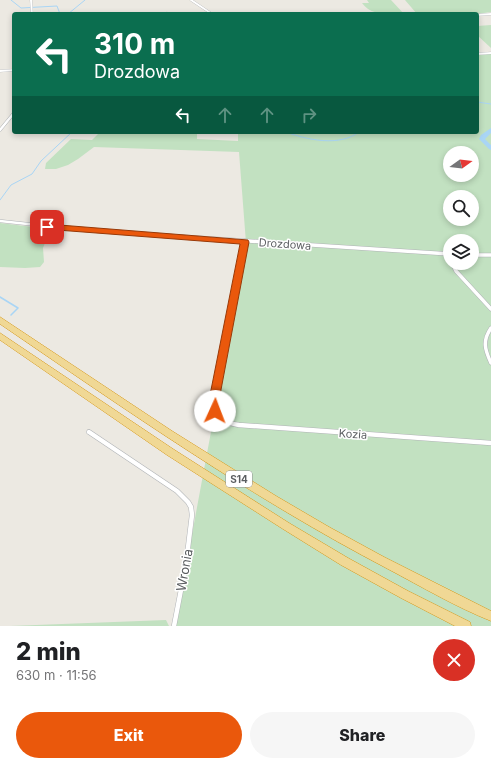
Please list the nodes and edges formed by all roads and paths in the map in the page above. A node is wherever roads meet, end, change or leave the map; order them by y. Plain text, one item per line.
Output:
1 (31, 0) edge
2 (191, 0) edge
3 (32, 12) edge
4 (209, 12) edge
5 (491, 14) edge
6 (479, 15) edge
7 (491, 53) edge
8 (479, 54) edge
9 (12, 70) edge
10 (0, 71) edge
11 (12, 115) edge
12 (0, 130) edge
13 (0, 221) edge
14 (245, 242) junction
15 (443, 254) edge
16 (479, 255) edge
17 (491, 255) edge
18 (456, 270) edge
19 (491, 309) edge
20 (0, 320) edge
21 (491, 328) edge
22 (0, 336) edge
23 (491, 363) edge
24 (89, 432) dead end
25 (491, 443) edge
26 (491, 616) edge
27 (174, 626) edge
28 (466, 626) edge

1 - 3 street
2 - 4 street
5 - 6 street
7 - 8 street
9 - 10 street
11 - 12 street
13 - 14 street, Drozdowa
14 - 15 street, Drozdowa
14 - 25 street, Kozia
16 - 17 street
18 - 19 street
20 - 26 highway, S14
21 - 23 street
22 - 28 highway, S14
24 - 27 street, Wronia

